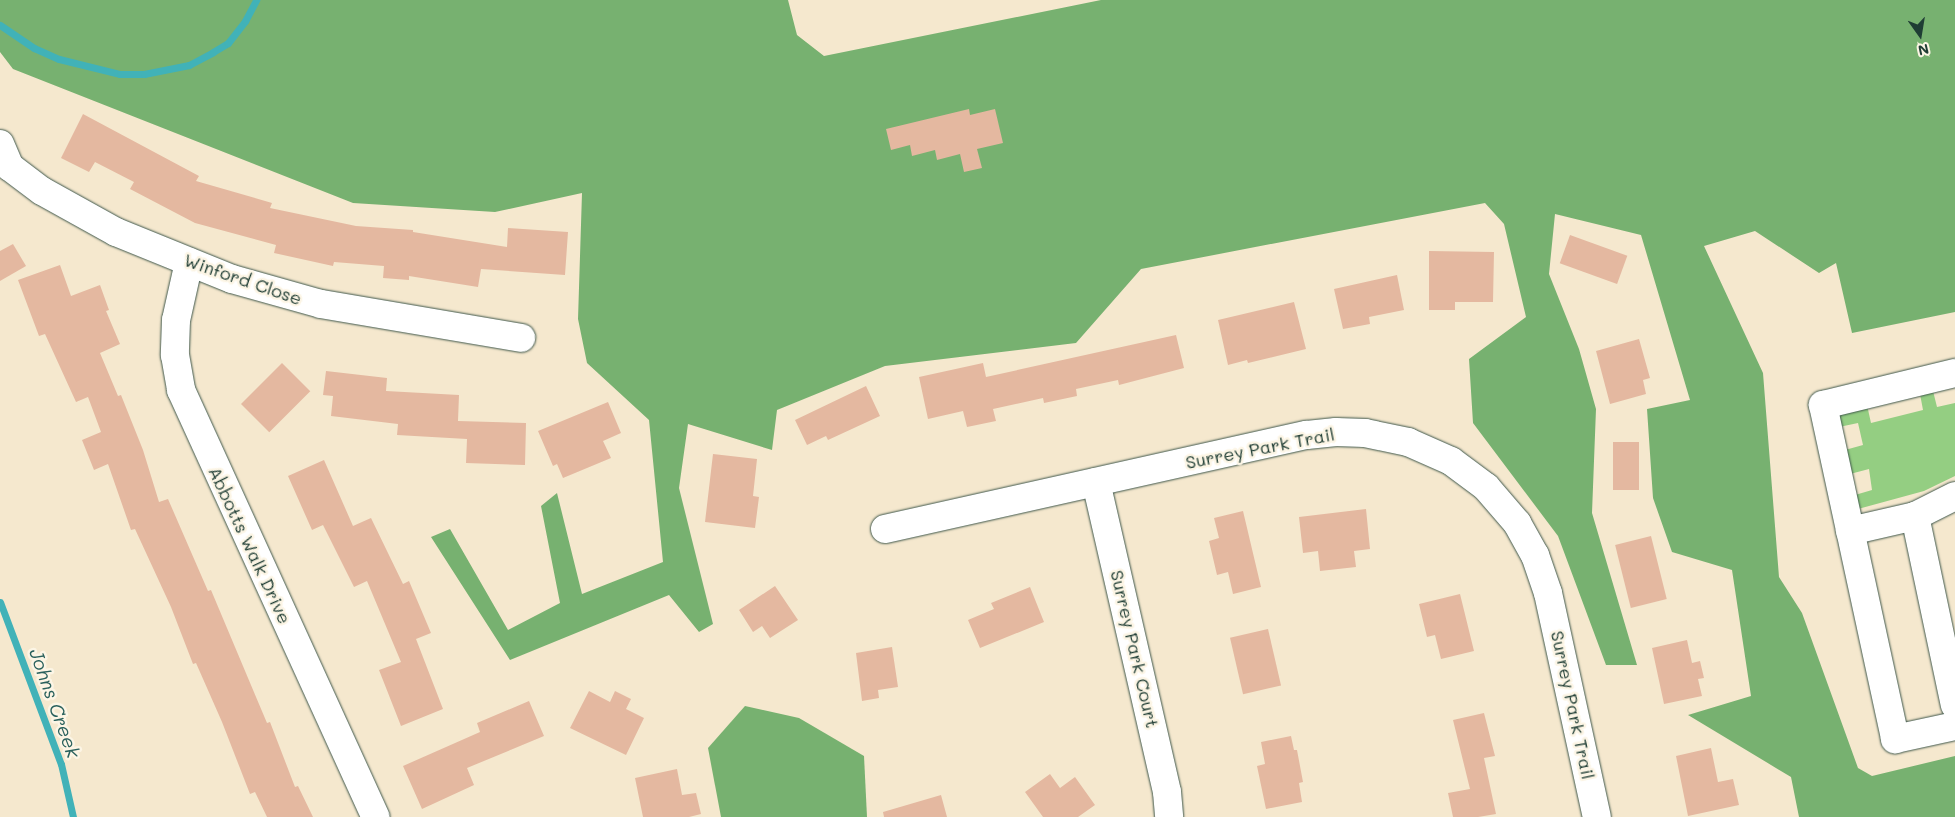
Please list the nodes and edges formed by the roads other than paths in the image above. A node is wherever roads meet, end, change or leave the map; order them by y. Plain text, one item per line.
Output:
1 (0, 144) edge
2 (189, 262) junction
3 (521, 338) dead end
4 (1955, 373) edge
5 (1096, 482) junction
6 (1955, 496) edge
7 (1915, 516) junction
8 (885, 529) dead end
9 (1850, 531) junction
10 (1955, 705) edge
11 (1955, 726) edge
12 (376, 817) edge
13 (1169, 817) edge
14 (1598, 817) edge

1 - 2 street, Winford Close
2 - 3 street, Winford Close
2 - 12 street, Abbotts Walk Drive
4 - 9 street
5 - 8 street, Surrey Park Trail
5 - 13 street, Surrey Park Court
5 - 14 street, Surrey Park Trail
6 - 7 street
7 - 9 street
7 - 10 street
9 - 11 street

